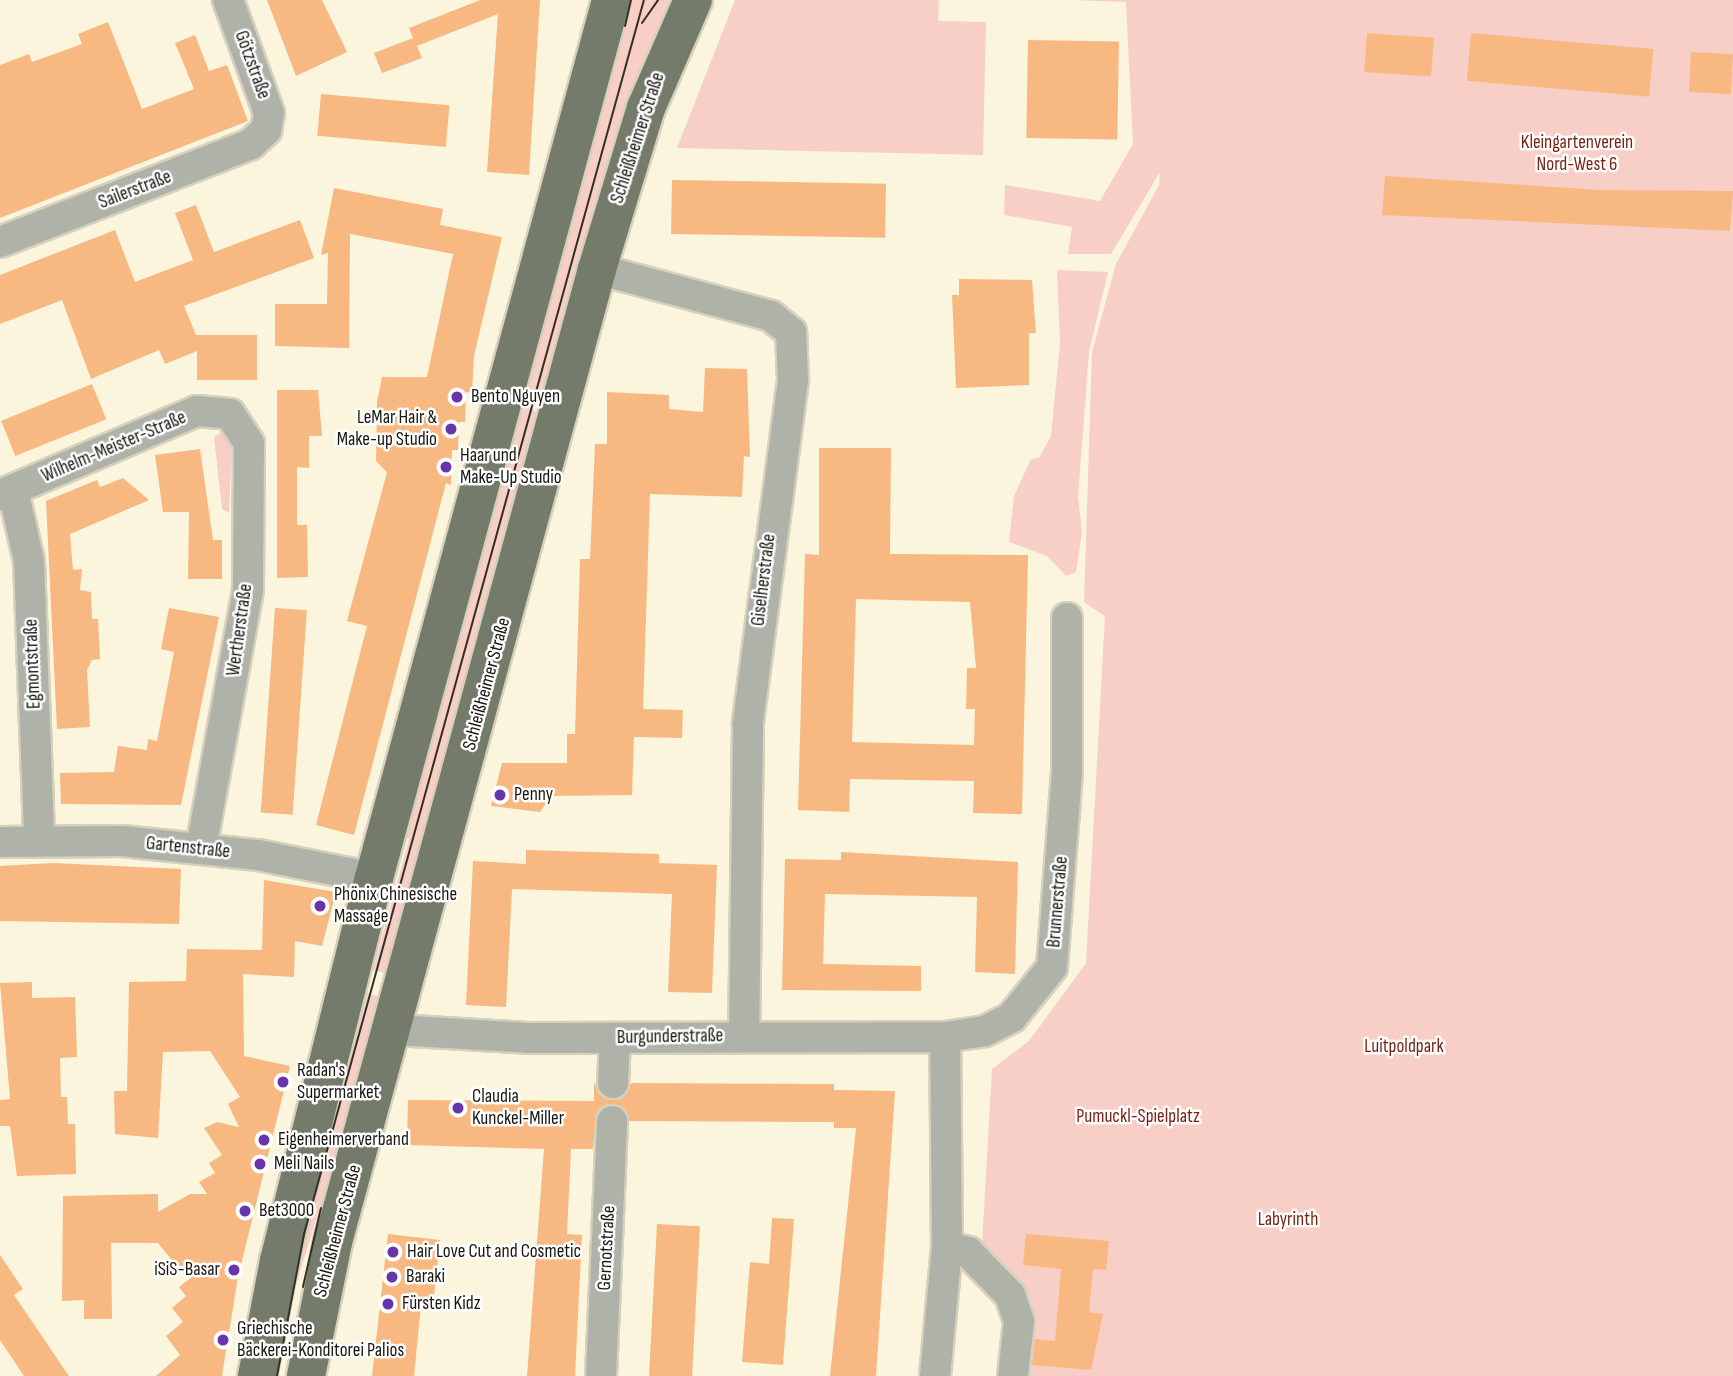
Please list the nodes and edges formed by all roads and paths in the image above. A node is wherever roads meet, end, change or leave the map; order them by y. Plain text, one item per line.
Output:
1 (228, 0) edge
2 (611, 0) edge
3 (693, 0) edge
4 (266, 130) joint
5 (0, 242) edge
6 (597, 269) junction
7 (230, 414) joint
8 (7, 492) edge
9 (1067, 618) dead end
10 (38, 840) junction
11 (0, 842) edge
12 (201, 849) junction
13 (374, 878) junction
14 (395, 1030) junction
15 (744, 1036) junction
16 (945, 1037) junction
17 (615, 1039) junction
18 (613, 1083) dead end
19 (612, 1121) dead end
20 (947, 1247) junction
21 (257, 1376) edge
22 (306, 1376) edge
23 (601, 1376) edge
24 (935, 1376) edge
25 (1013, 1376) edge

1 - 4 street, Götzstraße
2 - 13 main road
3 - 6 main road, Schleißheimer Straße
4 - 5 street, Sailerstraße
6 - 14 main road, Schleißheimer Straße
6 - 15 street, Giselherstraße
7 - 8 street, Wilhelm-Meister-Straße
7 - 12 street, Wertherstraße
8 - 10 street, Egmontstraße
9 - 16 street, Brunnerstraße
10 - 11 street, Gartenstraße
10 - 12 street, Gartenstraße
12 - 13 street, Gartenstraße
13 - 21 main road
14 - 17 street, Burgunderstraße
14 - 22 main road, Schleißheimer Straße
15 - 16 street, Burgunderstraße
15 - 17 street, Burgunderstraße
16 - 20 street
17 - 18 street
19 - 23 street, Gernotstraße
20 - 24 street
20 - 25 street

